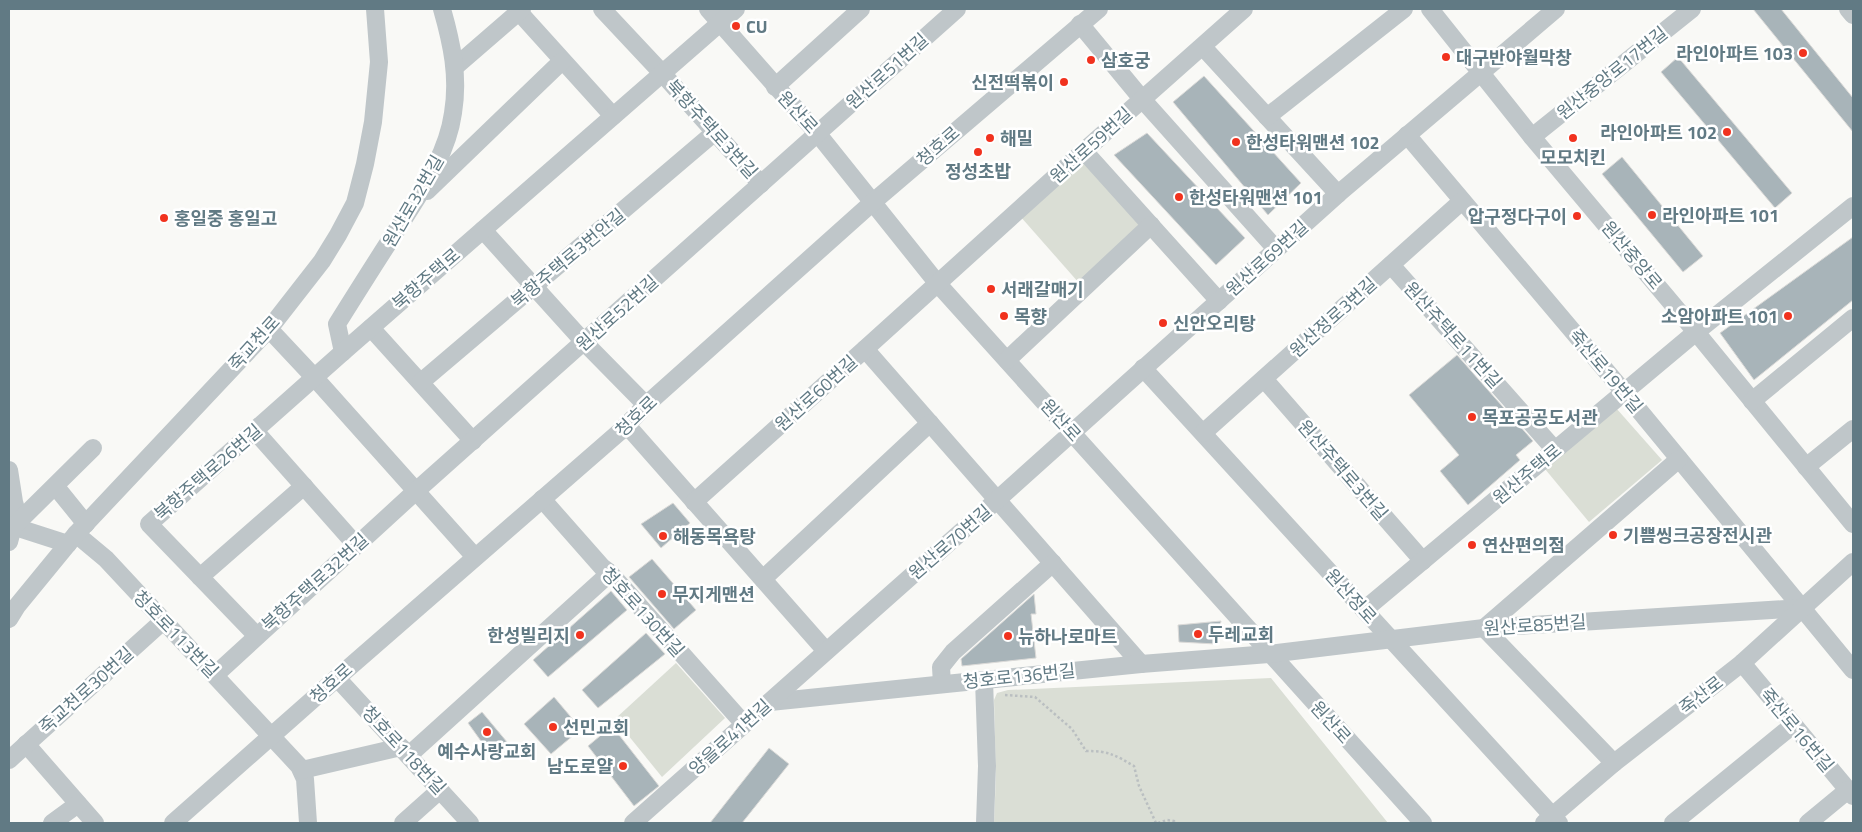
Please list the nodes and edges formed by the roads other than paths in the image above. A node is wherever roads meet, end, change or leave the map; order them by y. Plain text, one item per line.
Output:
1 (375, 9) edge
2 (442, 9) edge
3 (602, 9) edge
4 (708, 9) edge
5 (736, 9) edge
6 (861, 9) edge
7 (957, 9) edge
8 (1099, 9) edge
9 (1244, 9) edge
10 (1404, 9) edge
11 (1430, 9) edge
12 (1692, 9) edge
13 (1848, 9) edge
14 (520, 10) edge
15 (1550, 11) edge
16 (1853, 15) edge
17 (720, 23) junction
18 (1080, 24) junction
19 (1203, 47) junction
20 (562, 61) junction
21 (455, 67) junction
22 (1481, 72) junction
23 (662, 73) junction
24 (776, 87) junction
25 (1142, 99) junction
26 (612, 116) junction
27 (1267, 117) junction
28 (715, 132) junction
29 (818, 134) junction
30 (1407, 135) junction
31 (1532, 137) junction
32 (1084, 151) junction
33 (761, 184) junction
34 (1338, 194) junction
35 (1462, 201) junction
36 (416, 202) junction
37 (873, 202) junction
38 (1853, 206) edge
39 (1151, 225) junction
40 (483, 230) junction
41 (1276, 249) junction
42 (1391, 265) junction
43 (938, 284) junction
44 (535, 287) junction
45 (1219, 301) junction
46 (1853, 318) edge
47 (371, 328) junction
48 (269, 329) junction
49 (1696, 332) junction
50 (584, 342) junction
51 (865, 350) junction
52 (343, 352) junction
53 (1007, 360) junction
54 (1143, 368) junction
55 (314, 377) junction
56 (1264, 378) junction
57 (421, 382) junction
58 (1624, 392) junction
59 (1752, 401) junction
60 (646, 405) junction
61 (930, 423) junction
62 (624, 428) junction
63 (1853, 429) edge
64 (255, 431) junction
65 (1073, 433) junction
66 (1203, 433) junction
67 (473, 441) junction
68 (93, 448) dead end
69 (1555, 450) junction
70 (1679, 459) junction
71 (1806, 467) junction
72 (9, 470) edge
73 (304, 486) junction
74 (56, 487) junction
75 (416, 491) junction
76 (542, 499) junction
77 (998, 500) junction
78 (694, 502) junction
79 (1853, 524) edge
80 (13, 529) edge
81 (77, 534) junction
82 (356, 546) junction
83 (475, 557) junction
84 (1423, 561) junction
85 (1853, 562) edge
86 (1053, 563) junction
87 (610, 573) junction
88 (200, 577) junction
89 (762, 579) junction
90 (11, 606) edge
91 (1802, 608) junction
92 (1364, 610) junction
93 (163, 621) junction
94 (1484, 628) junction
95 (257, 636) junction
96 (1390, 638) junction
97 (1365, 642) junction
98 (826, 651) junction
99 (1269, 654) junction
100 (1742, 663) junction
101 (1141, 664) junction
102 (1853, 670) edge
103 (215, 675) junction
104 (337, 678) junction
105 (988, 679) junction
106 (942, 684) junction
107 (770, 702) junction
108 (744, 724) junction
109 (1793, 725) junction
110 (272, 736) junction
111 (26, 744) junction
112 (405, 751) junction
113 (9, 760) edge
114 (1614, 763) junction
115 (302, 770) junction
116 (440, 790) junction
117 (1851, 793) edge
118 (78, 804) junction
119 (1551, 821) edge
120 (52, 823) edge
121 (95, 823) edge
122 (173, 823) edge
123 (308, 823) edge
124 (403, 823) edge
125 (470, 823) edge
126 (633, 823) edge
127 (985, 823) edge
128 (1423, 823) edge
129 (1673, 823) edge
130 (1808, 823) edge

1 - 48 street, 죽교천로
2 - 21 street, 원산로32번길
3 - 23 street, 북항주택로3번길
4 - 17 street, 원산로
5 - 17 street, 북항주택로
6 - 24 street
7 - 29 street, 원산로51번길
8 - 18 street, 청호로
9 - 19 street, 원산로59번길
10 - 27 street
11 - 22 street, 원산중앙로
12 - 31 street, 원산중앙로17번길
13 - 16 street
14 - 20 street
14 - 21 street
15 - 22 street, 원산로69번길
17 - 23 street, 북항주택로
17 - 24 street, 원산로
18 - 25 street
18 - 37 street, 청호로
19 - 25 street, 원산로59번길
19 - 27 street
20 - 26 street
20 - 36 street
21 - 36 street, 원산로32번길
22 - 30 street, 원산로69번길
22 - 31 street, 원산중앙로
23 - 26 street, 북항주택로
23 - 28 street, 북항주택로3번길
24 - 29 street, 원산로
25 - 32 street, 원산로59번길
25 - 41 street
26 - 40 street, 북항주택로
27 - 34 street
28 - 33 street, 북항주택로3번길
28 - 44 street, 북항주택로3번안길
29 - 33 street, 원산로52번길
29 - 37 street, 원산로
30 - 34 street, 원산로69번길
30 - 35 street, 죽산로19번길
31 - 49 street, 원산중앙로
32 - 39 street
32 - 43 street, 원산로59번길
33 - 50 street, 원산로52번길
34 - 41 street, 원산로69번길
35 - 42 street, 원산정로3번길
35 - 58 street, 죽산로19번길
36 - 52 street, 원산로32번길
37 - 43 street, 원산로
37 - 60 street, 청호로
38 - 49 street, 원산주택로
39 - 45 street
39 - 53 street
40 - 44 street
40 - 47 street, 북항주택로
41 - 45 street, 원산로69번길
42 - 56 street, 원산정로3번길
42 - 69 street, 원산주택로11번길
43 - 51 street, 원산로60번길
43 - 53 street, 원산로
44 - 50 street
44 - 57 street, 북항주택로3번안길
45 - 54 street, 원산로69번길
46 - 59 street
47 - 52 street, 북항주택로
47 - 57 street
48 - 55 street
48 - 81 street, 죽교천로
49 - 58 street, 원산주택로
49 - 59 street, 원산중앙로
50 - 60 street
50 - 67 street, 원산로52번길
51 - 61 street
51 - 78 street, 원산로60번길
52 - 55 street, 북항주택로
53 - 65 street, 원산로
54 - 65 street, 원산로69번길
54 - 66 street, 원산정로
55 - 64 street, 북항주택로26번길
55 - 75 street
56 - 66 street, 원산정로3번길
56 - 84 street, 원산주택로3번길
57 - 67 street
58 - 69 street, 원산주택로
58 - 70 street, 죽산로19번길
59 - 71 street, 원산중앙로
60 - 62 street, 청호로
61 - 77 street
61 - 89 street
62 - 76 street, 청호로
62 - 78 street
63 - 71 street
64 - 73 street
64 - 88 street, 북항주택로26번길
65 - 77 street, 원산로70번길
65 - 99 street, 원산로
66 - 92 street, 원산정로
67 - 75 street, 원산로52번길
68 - 74 street
69 - 84 street, 원산주택로
70 - 91 street, 죽산로19번길
70 - 94 street
71 - 79 street, 원산중앙로
72 - 80 street
73 - 82 street
73 - 88 street
74 - 80 street
74 - 81 street
75 - 82 street, 북항주택로32번길
75 - 83 street
76 - 83 street, 청호로
76 - 87 street, 청호로130번길
77 - 86 street
77 - 98 street, 원산로70번길
78 - 89 street
80 - 81 street
81 - 90 street, 죽교천로
81 - 93 street, 청호로113번길
82 - 95 street, 북항주택로32번길
83 - 104 street, 청호로
84 - 92 street, 원산주택로
85 - 91 street, 죽산로
86 - 101 street
86 - 106 street
87 - 108 street, 청호로130번길
87 - 112 street
88 - 95 street, 북항주택로26번길
89 - 98 street
91 - 94 street, 원산로85번길
91 - 100 street, 죽산로
91 - 102 street, 죽산로19번길
92 - 96 street, 원산정로
92 - 97 street
93 - 103 street, 청호로113번길
93 - 111 street, 죽교천로30번길
94 - 96 street, 원산로85번길
94 - 114 street
95 - 103 street, 북항주택로32번길
96 - 97 street, 원산로85번길
96 - 119 street, 원산정로
97 - 99 street, 원산로85번길
98 - 107 street, 양을로41번길
99 - 101 street, 청호로136번길
99 - 128 street, 원산로
100 - 109 street, 죽산로16번길
100 - 114 street, 죽산로
101 - 105 street, 청호로136번길
103 - 110 street, 청호로113번길
104 - 110 street, 청호로
104 - 112 street, 청호로118번길
105 - 106 street, 청호로136번길
105 - 127 street
106 - 107 street, 청호로136번길
107 - 108 street, 양을로41번길
108 - 126 street, 양을로41번길
109 - 117 street, 죽산로16번길
109 - 129 street
110 - 115 street, 청호로113번길
110 - 122 street, 청호로
111 - 113 street, 죽교천로30번길
111 - 118 street
112 - 115 street
112 - 116 street, 청호로118번길
114 - 119 street, 죽산로
115 - 123 street
116 - 124 street
116 - 125 street, 청호로118번길
117 - 130 street
118 - 120 street
118 - 121 street

